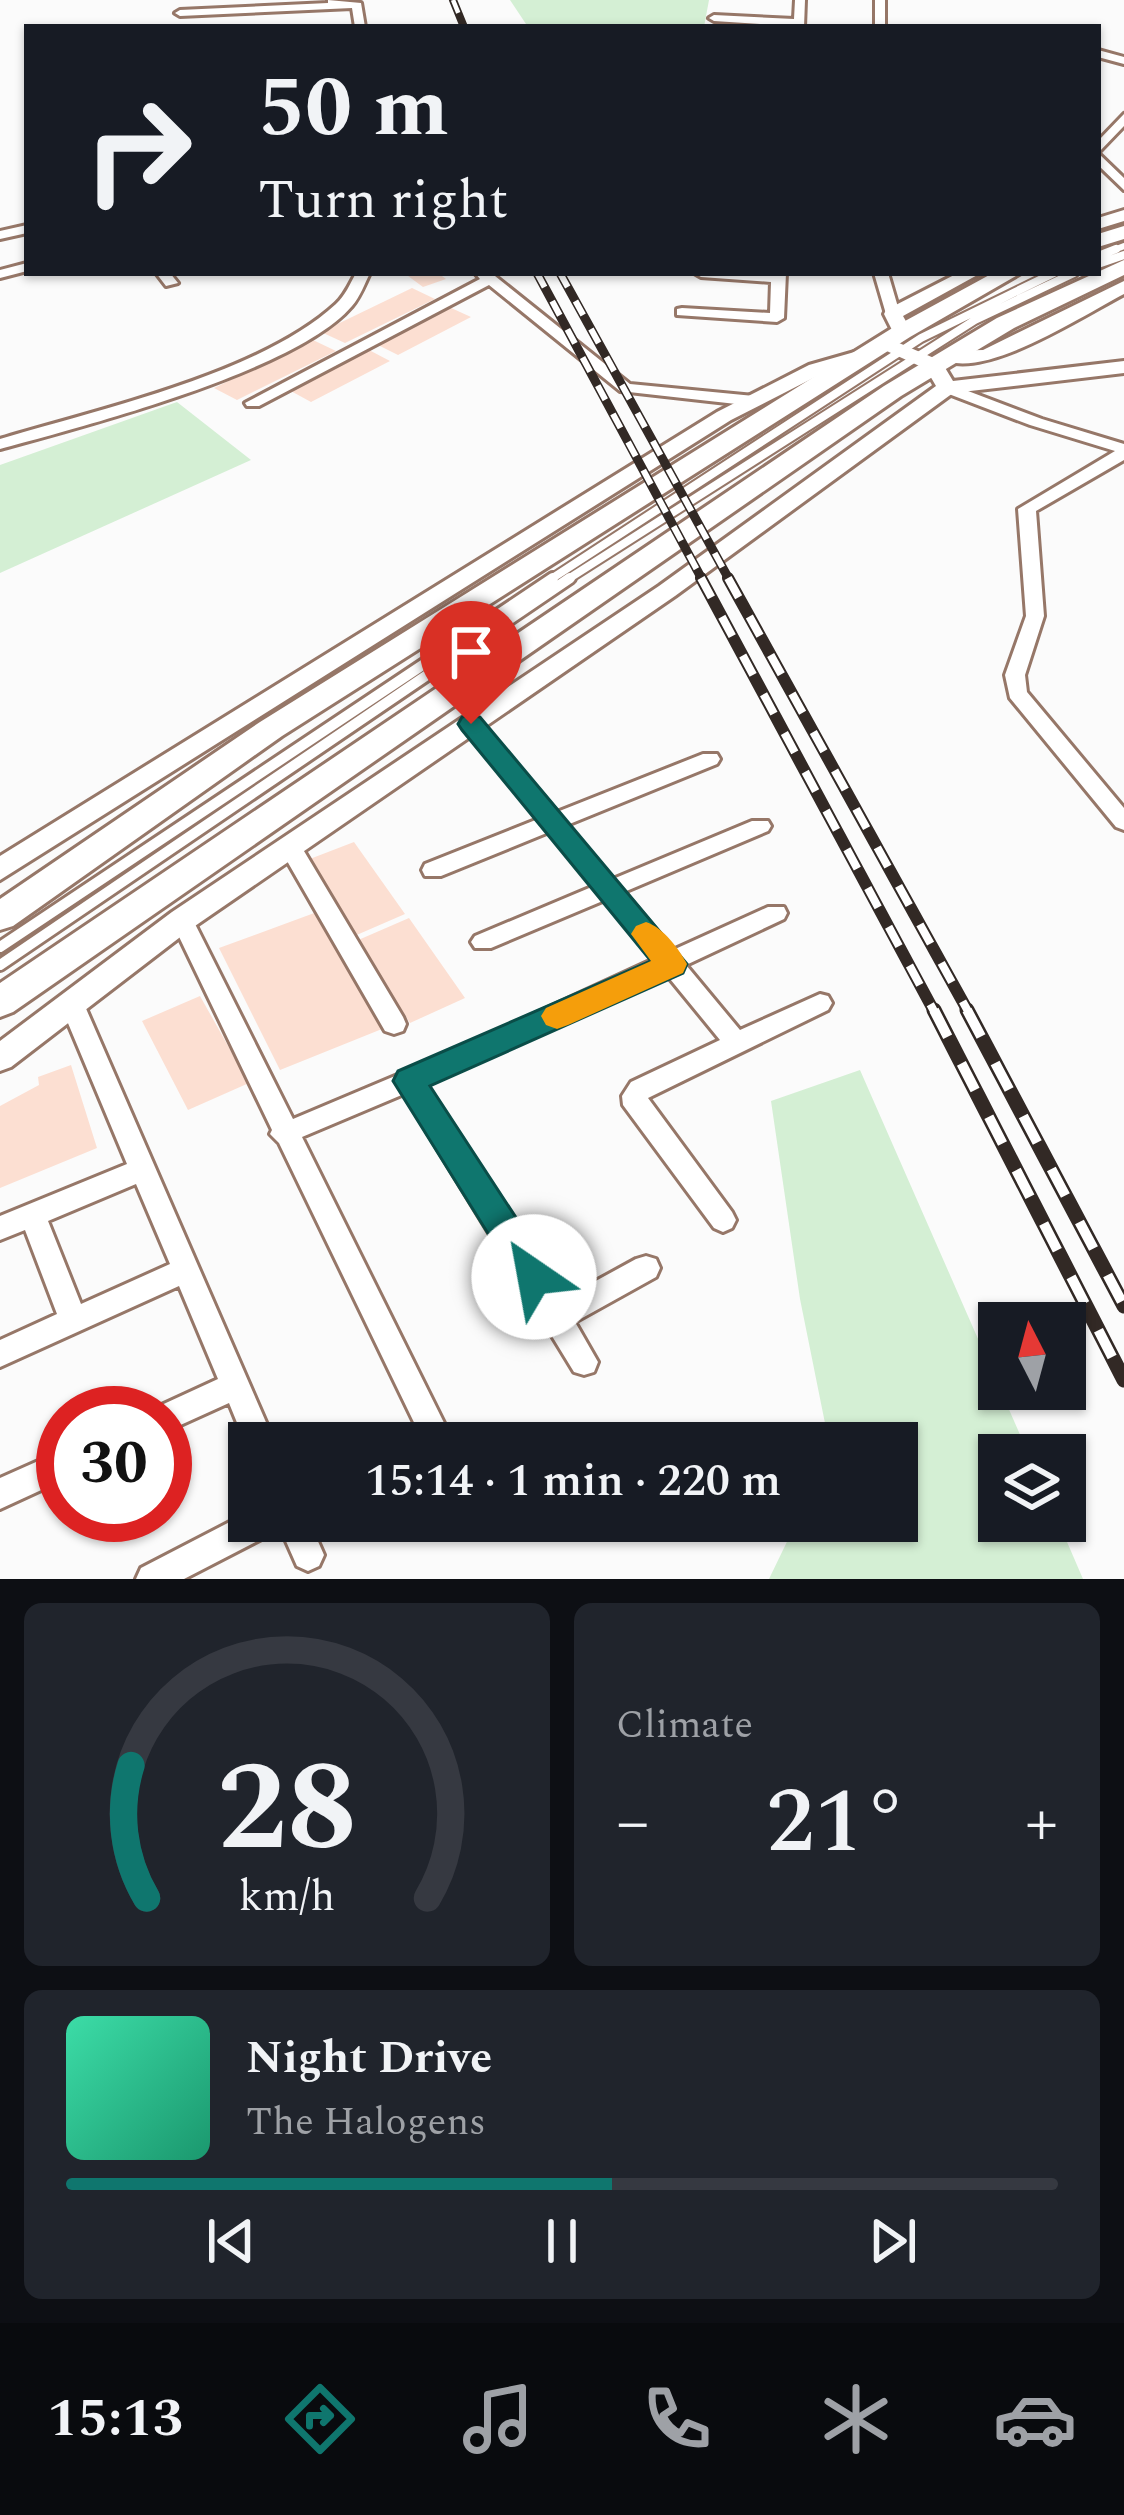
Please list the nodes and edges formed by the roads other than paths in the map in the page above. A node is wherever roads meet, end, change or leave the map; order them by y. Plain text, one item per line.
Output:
1 (172, 0) edge
2 (334, 3) edge
3 (271, 4) edge
4 (208, 6) edge
5 (292, 8) junction
6 (231, 10) junction
7 (180, 13) junction
8 (714, 19) dead end
9 (184, 24) edge
10 (231, 24) edge
11 (293, 24) edge
12 (360, 24) edge
13 (786, 24) edge
14 (1124, 118) edge
15 (1101, 149) edge
16 (1101, 157) edge
17 (1124, 186) edge
18 (362, 276) edge
19 (486, 276) edge
20 (779, 276) edge
21 (882, 276) edge
22 (970, 276) edge
23 (1006, 276) edge
24 (1046, 276) edge
25 (1068, 276) edge
26 (1101, 276) edge
27 (1124, 287) edge
28 (682, 312) dead end
29 (911, 352) junction
30 (1124, 367) edge
31 (754, 401) junction
32 (253, 403) dead end
33 (0, 444) edge
34 (1124, 451) edge
35 (471, 724) junction
36 (710, 759) dead end
37 (552, 821) junction
38 (1124, 822) edge
39 (760, 826) dead end
40 (290, 847) junction
41 (4, 863) edge
42 (434, 870) dead end
43 (610, 890) junction
44 (776, 914) dead end
45 (0, 917) edge
46 (182, 920) junction
47 (483, 942) dead end
48 (0, 947) edge
49 (672, 964) junction
50 (0, 965) edge
51 (0, 1003) edge
52 (820, 1003) dead end
53 (72, 1004) junction
54 (394, 1024) dead end
55 (737, 1043) junction
56 (0, 1058) edge
57 (410, 1081) junction
58 (283, 1134) junction
59 (143, 1169) junction
60 (32, 1215) junction
61 (723, 1220) dead end
62 (0, 1228) edge
63 (646, 1268) dead end
64 (186, 1270) junction
65 (559, 1316) junction
66 (74, 1321) junction
67 (0, 1354) edge
68 (584, 1362) dead end
69 (235, 1386) junction
70 (192, 1406) edge
71 (251, 1422) edge
72 (428, 1422) edge
73 (36, 1477) edge
74 (0, 1494) edge
75 (228, 1540) edge
76 (302, 1542) edge
77 (308, 1555) dead end
78 (152, 1579) edge

1 - 7 street
2 - 5 street
2 - 12 street
3 - 5 street
3 - 6 street
4 - 6 street
4 - 7 street
5 - 11 street
6 - 10 street
7 - 9 street
8 - 13 street
14 - 15 street
16 - 17 street
18 - 33 street
19 - 31 street
19 - 32 street
20 - 28 street
21 - 29 street
22 - 29 street
23 - 29 main road
24 - 29 lane
25 - 29 lane
26 - 29 main road
27 - 29 street
29 - 30 street
29 - 31 street
29 - 34 street
29 - 35 street
29 - 45 main road
29 - 48 lane
29 - 50 lane
29 - 51 main road
31 - 41 street
34 - 38 street
35 - 37 street
35 - 40 street
36 - 37 street
37 - 42 street
37 - 43 street
39 - 43 street
40 - 46 street
40 - 54 street
43 - 47 street
43 - 49 street
44 - 49 street
46 - 53 street
46 - 58 street
49 - 55 street
49 - 57 street
52 - 55 street
53 - 56 street
53 - 59 street
55 - 61 street
57 - 58 street
57 - 65 street
58 - 72 street
59 - 60 street
59 - 64 street
60 - 62 street
60 - 66 street
63 - 65 street
64 - 66 street
64 - 69 street
65 - 68 street
66 - 67 street
69 - 70 street
69 - 71 street
73 - 74 street
75 - 78 street
76 - 77 street

